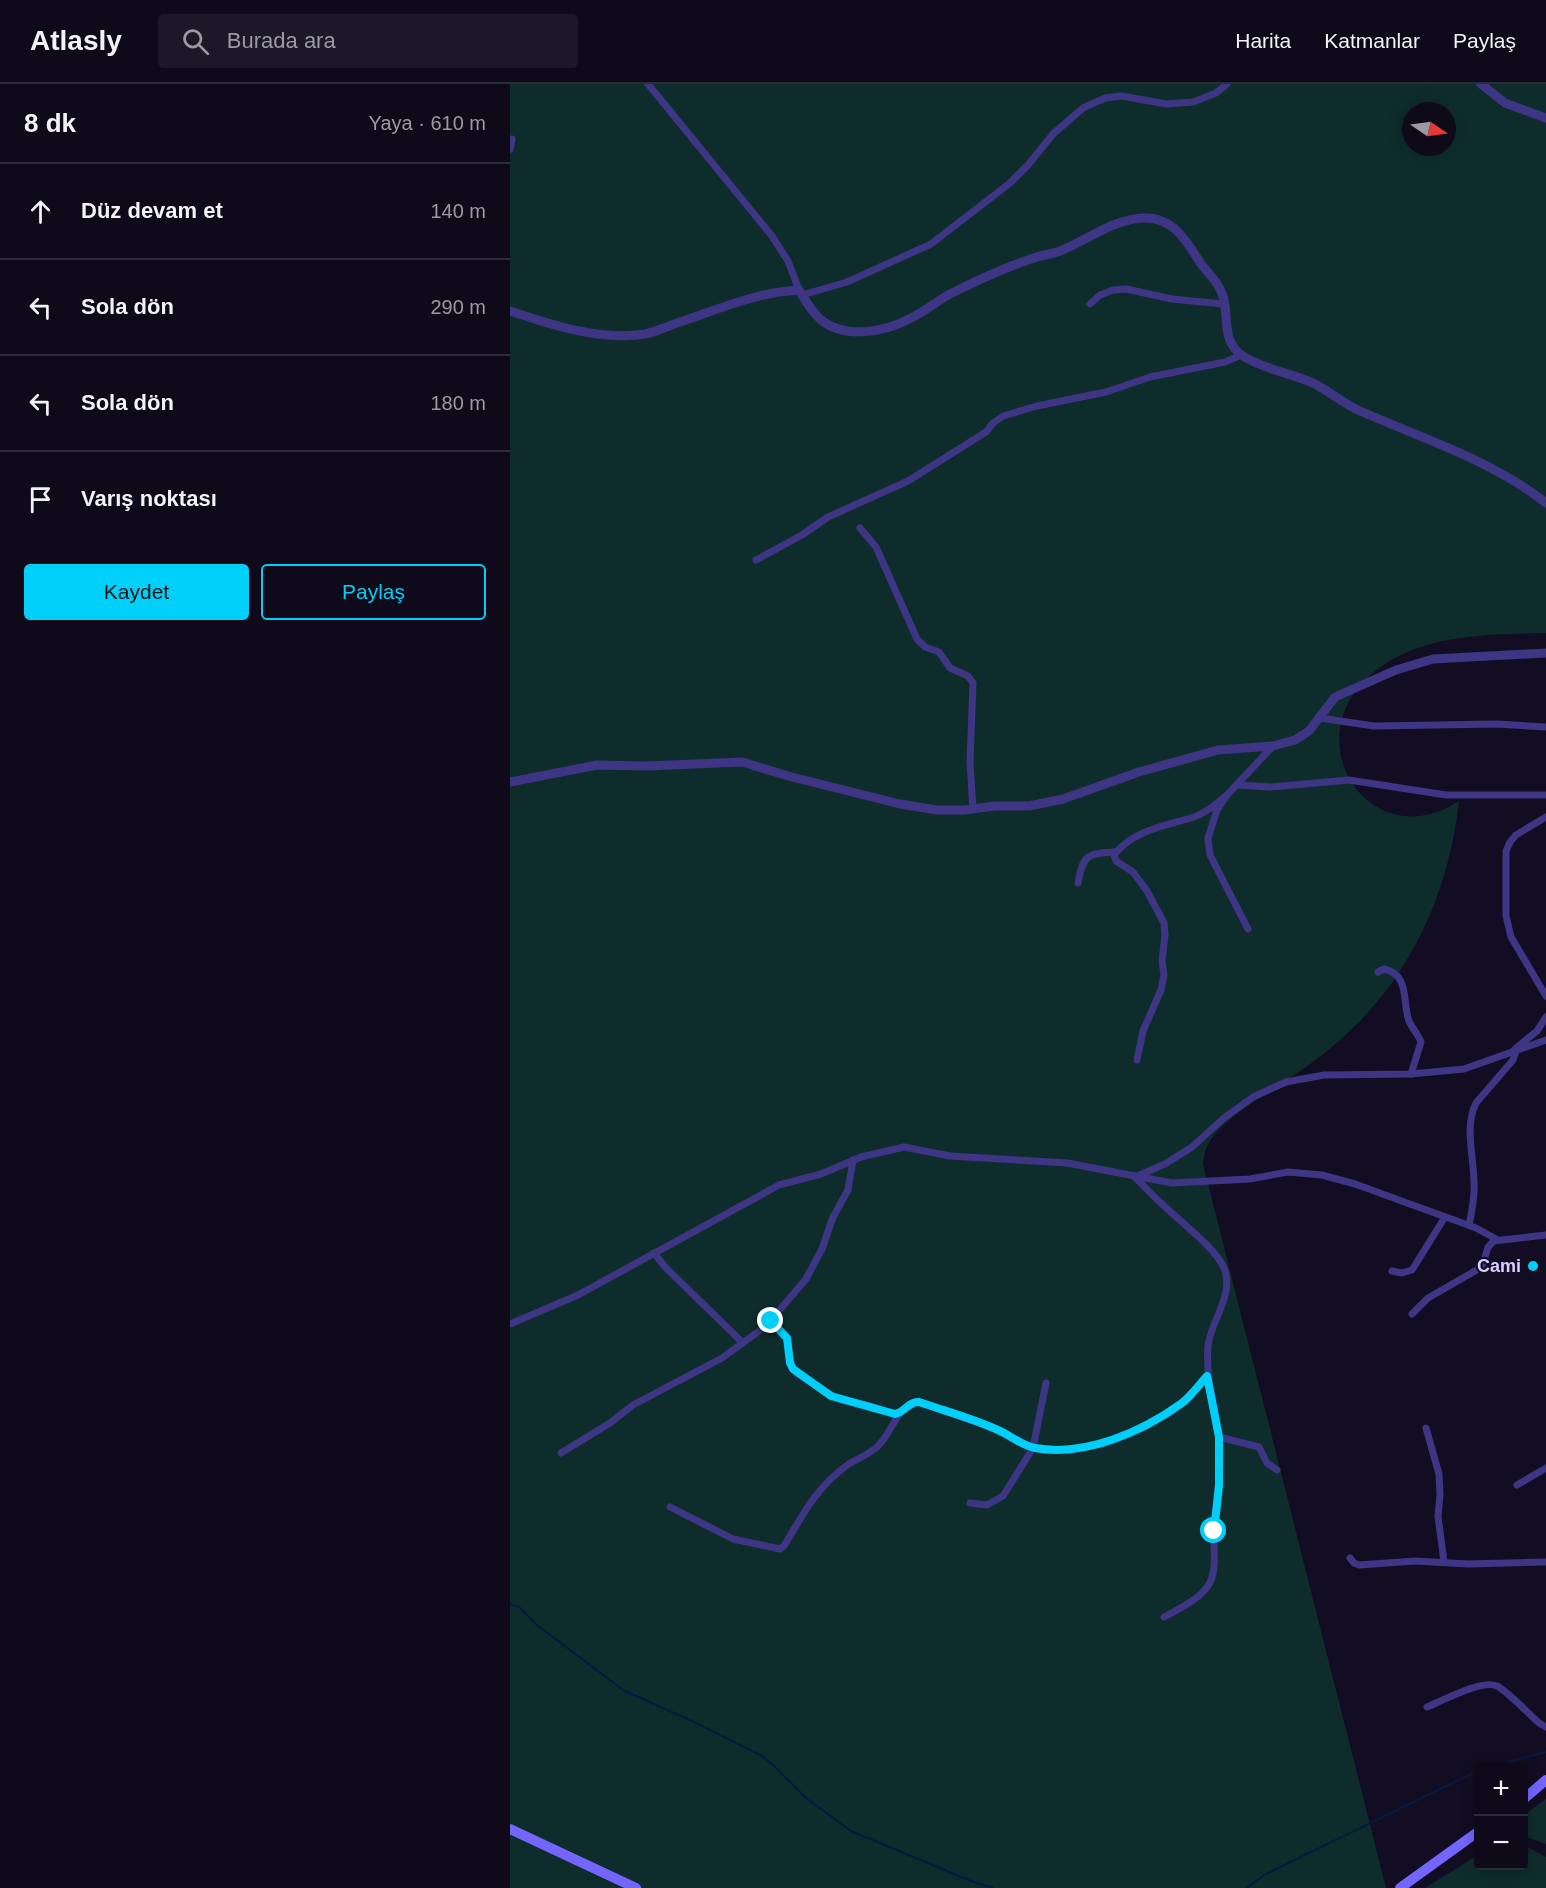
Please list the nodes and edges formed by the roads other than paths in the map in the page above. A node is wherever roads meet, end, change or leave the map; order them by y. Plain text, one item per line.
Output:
1 (648, 84) edge
2 (1227, 84) edge
3 (1481, 84) edge
4 (1546, 118) edge
5 (512, 139) dead end
6 (510, 149) edge
7 (800, 292) junction
8 (1090, 304) dead end
9 (1223, 304) junction
10 (510, 311) edge
11 (1241, 355) junction
12 (1546, 503) edge
13 (860, 528) dead end
14 (756, 560) dead end
15 (1546, 653) edge
16 (1320, 718) junction
17 (1546, 727) edge
18 (1273, 746) junction
19 (510, 782) edge
20 (1237, 785) junction
21 (1227, 795) junction
22 (1546, 795) edge
23 (973, 809) junction
24 (1546, 817) edge
25 (1536, 823) junction
26 (1546, 824) edge
27 (1116, 852) junction
28 (1078, 883) dead end
29 (1248, 929) dead end
30 (1378, 972) dead end
31 (1546, 996) edge
32 (1546, 1017) edge
33 (1546, 1040) edge
34 (1514, 1051) junction
35 (1137, 1060) dead end
36 (1411, 1074) junction
37 (853, 1160) junction
38 (1135, 1177) junction
39 (1445, 1217) junction
40 (1469, 1225) junction
41 (1546, 1235) edge
42 (1498, 1240) junction
43 (654, 1253) junction
44 (1392, 1271) dead end
45 (1412, 1314) dead end
46 (771, 1321) junction
47 (510, 1324) edge
48 (743, 1342) junction
49 (1207, 1376) junction
50 (1046, 1383) dead end
51 (900, 1413) junction
52 (1426, 1428) dead end
53 (1219, 1437) junction
54 (1033, 1448) junction
55 (561, 1453) dead end
56 (1546, 1468) edge
57 (1277, 1470) dead end
58 (1517, 1485) dead end
59 (970, 1503) dead end
60 (670, 1507) dead end
61 (1350, 1558) dead end
62 (1444, 1562) junction
63 (1546, 1562) edge
64 (1164, 1617) dead end
65 (1427, 1707) dead end
66 (1543, 1725) edge
67 (1546, 1732) edge
68 (1546, 1780) edge
69 (1546, 1785) edge
70 (1528, 1796) edge
71 (1528, 1796) edge
72 (510, 1829) edge
73 (1474, 1836) edge
74 (636, 1888) edge
75 (1400, 1888) edge

1 - 7 street
2 - 7 street
3 - 4 street
5 - 6 street
7 - 9 street
7 - 10 street
8 - 9 street
9 - 11 street
11 - 12 street
11 - 14 street
13 - 23 street
15 - 16 street
16 - 17 street
16 - 18 street
18 - 20 street
18 - 23 street
19 - 23 street
20 - 21 street
20 - 22 street
21 - 27 street
21 - 29 street
24 - 25 street
25 - 26 street
25 - 31 street
27 - 28 street
27 - 35 street
30 - 36 street
32 - 34 street
33 - 34 street
34 - 36 street
34 - 40 street
36 - 38 street
37 - 38 street
37 - 43 street
37 - 46 street
38 - 39 street
38 - 49 street
39 - 40 street
39 - 44 street
40 - 42 street
41 - 42 street
42 - 45 street
43 - 47 street
43 - 48 street
46 - 48 street
46 - 51 street
48 - 55 street
49 - 53 street
49 - 54 street
50 - 54 street
51 - 54 street
51 - 60 street
52 - 62 street
53 - 57 street
53 - 64 street
54 - 59 street
56 - 58 street
61 - 62 street
62 - 63 street
65 - 66 street
66 - 67 street
68 - 70 main road
69 - 71 main road
72 - 74 main road
73 - 75 main road

